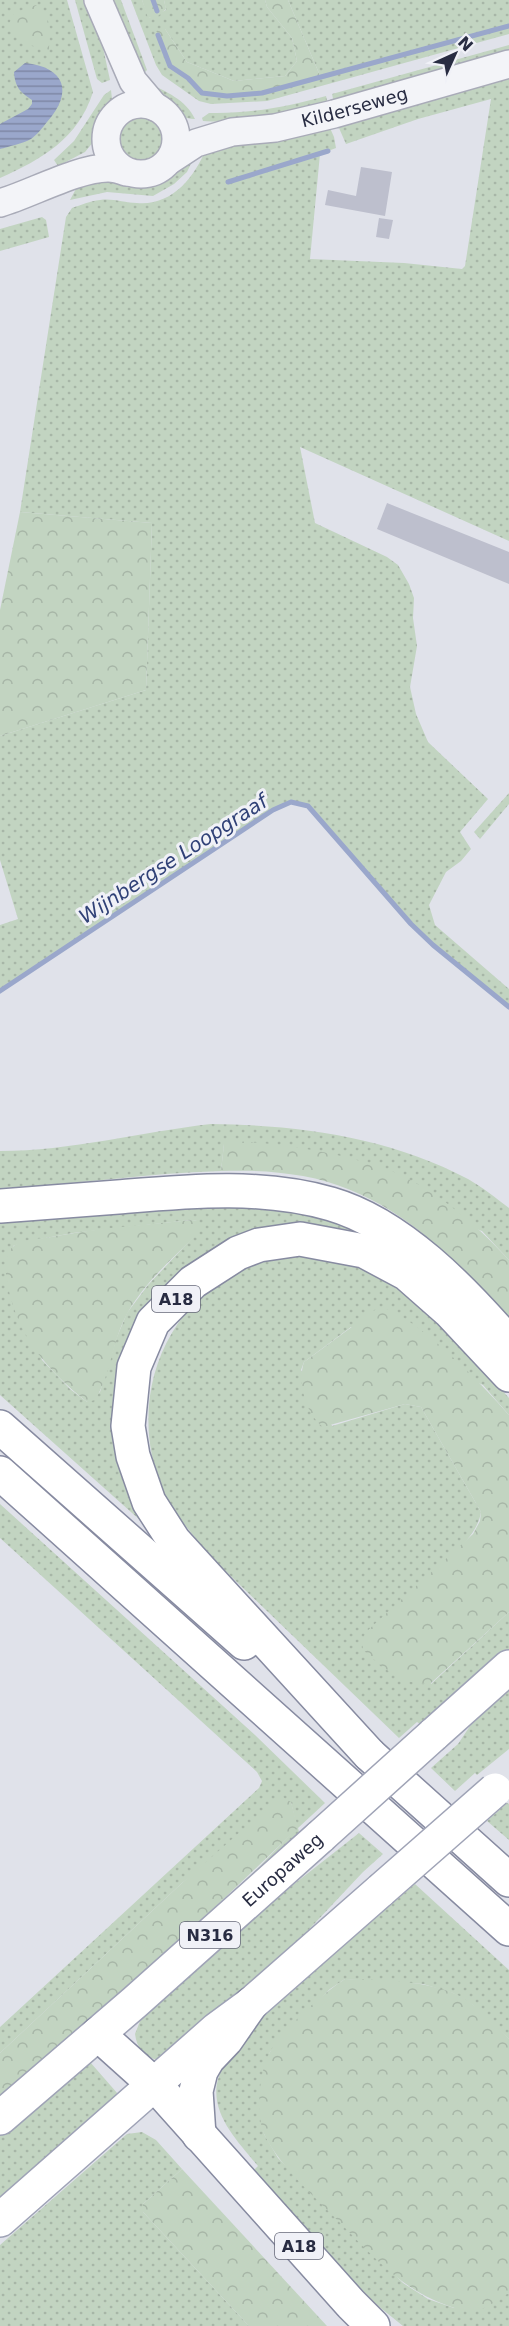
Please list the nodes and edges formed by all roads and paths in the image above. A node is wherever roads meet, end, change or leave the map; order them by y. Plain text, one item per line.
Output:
1 (98, 1) edge
2 (509, 64) edge
3 (164, 116) junction
4 (113, 122) junction
5 (232, 132) junction
6 (170, 160) junction
7 (126, 172) junction
8 (59, 181) junction
9 (0, 203) edge
10 (0, 1206) edge
11 (509, 1343) edge
12 (509, 1375) edge
13 (0, 1426) edge
14 (0, 1473) edge
15 (509, 1667) edge
16 (369, 1754) junction
17 (502, 1784) edge
18 (454, 1880) junction
19 (509, 1880) edge
20 (509, 1929) edge
21 (509, 1946) edge
22 (251, 2004) junction
23 (98, 2034) junction
24 (147, 2091) junction
25 (0, 2118) edge
26 (199, 2135) junction
27 (0, 2220) edge
28 (345, 2326) edge
29 (373, 2326) edge

1 - 3 street
1 - 4 street
2 - 5 street, Kilderseweg
3 - 4 street
3 - 5 street, Kilderseweg
3 - 6 street
4 - 7 street
4 - 8 street
5 - 6 street, Kilderseweg
6 - 7 street
7 - 8 street
8 - 9 street
10 - 11 main road
12 - 16 main road, A18
13 - 16 main road, A18
14 - 18 main road
15 - 23 main road, Europaweg / N316, bridge
16 - 19 main road, A18
17 - 22 main road, bridge
18 - 20 main road
18 - 21 main road
22 - 24 main road
22 - 26 main road
23 - 24 main road, A18
23 - 25 main road, Europaweg / N316
24 - 26 main road, A18
24 - 27 main road
24 - 28 main road, A18
26 - 29 main road, A18

